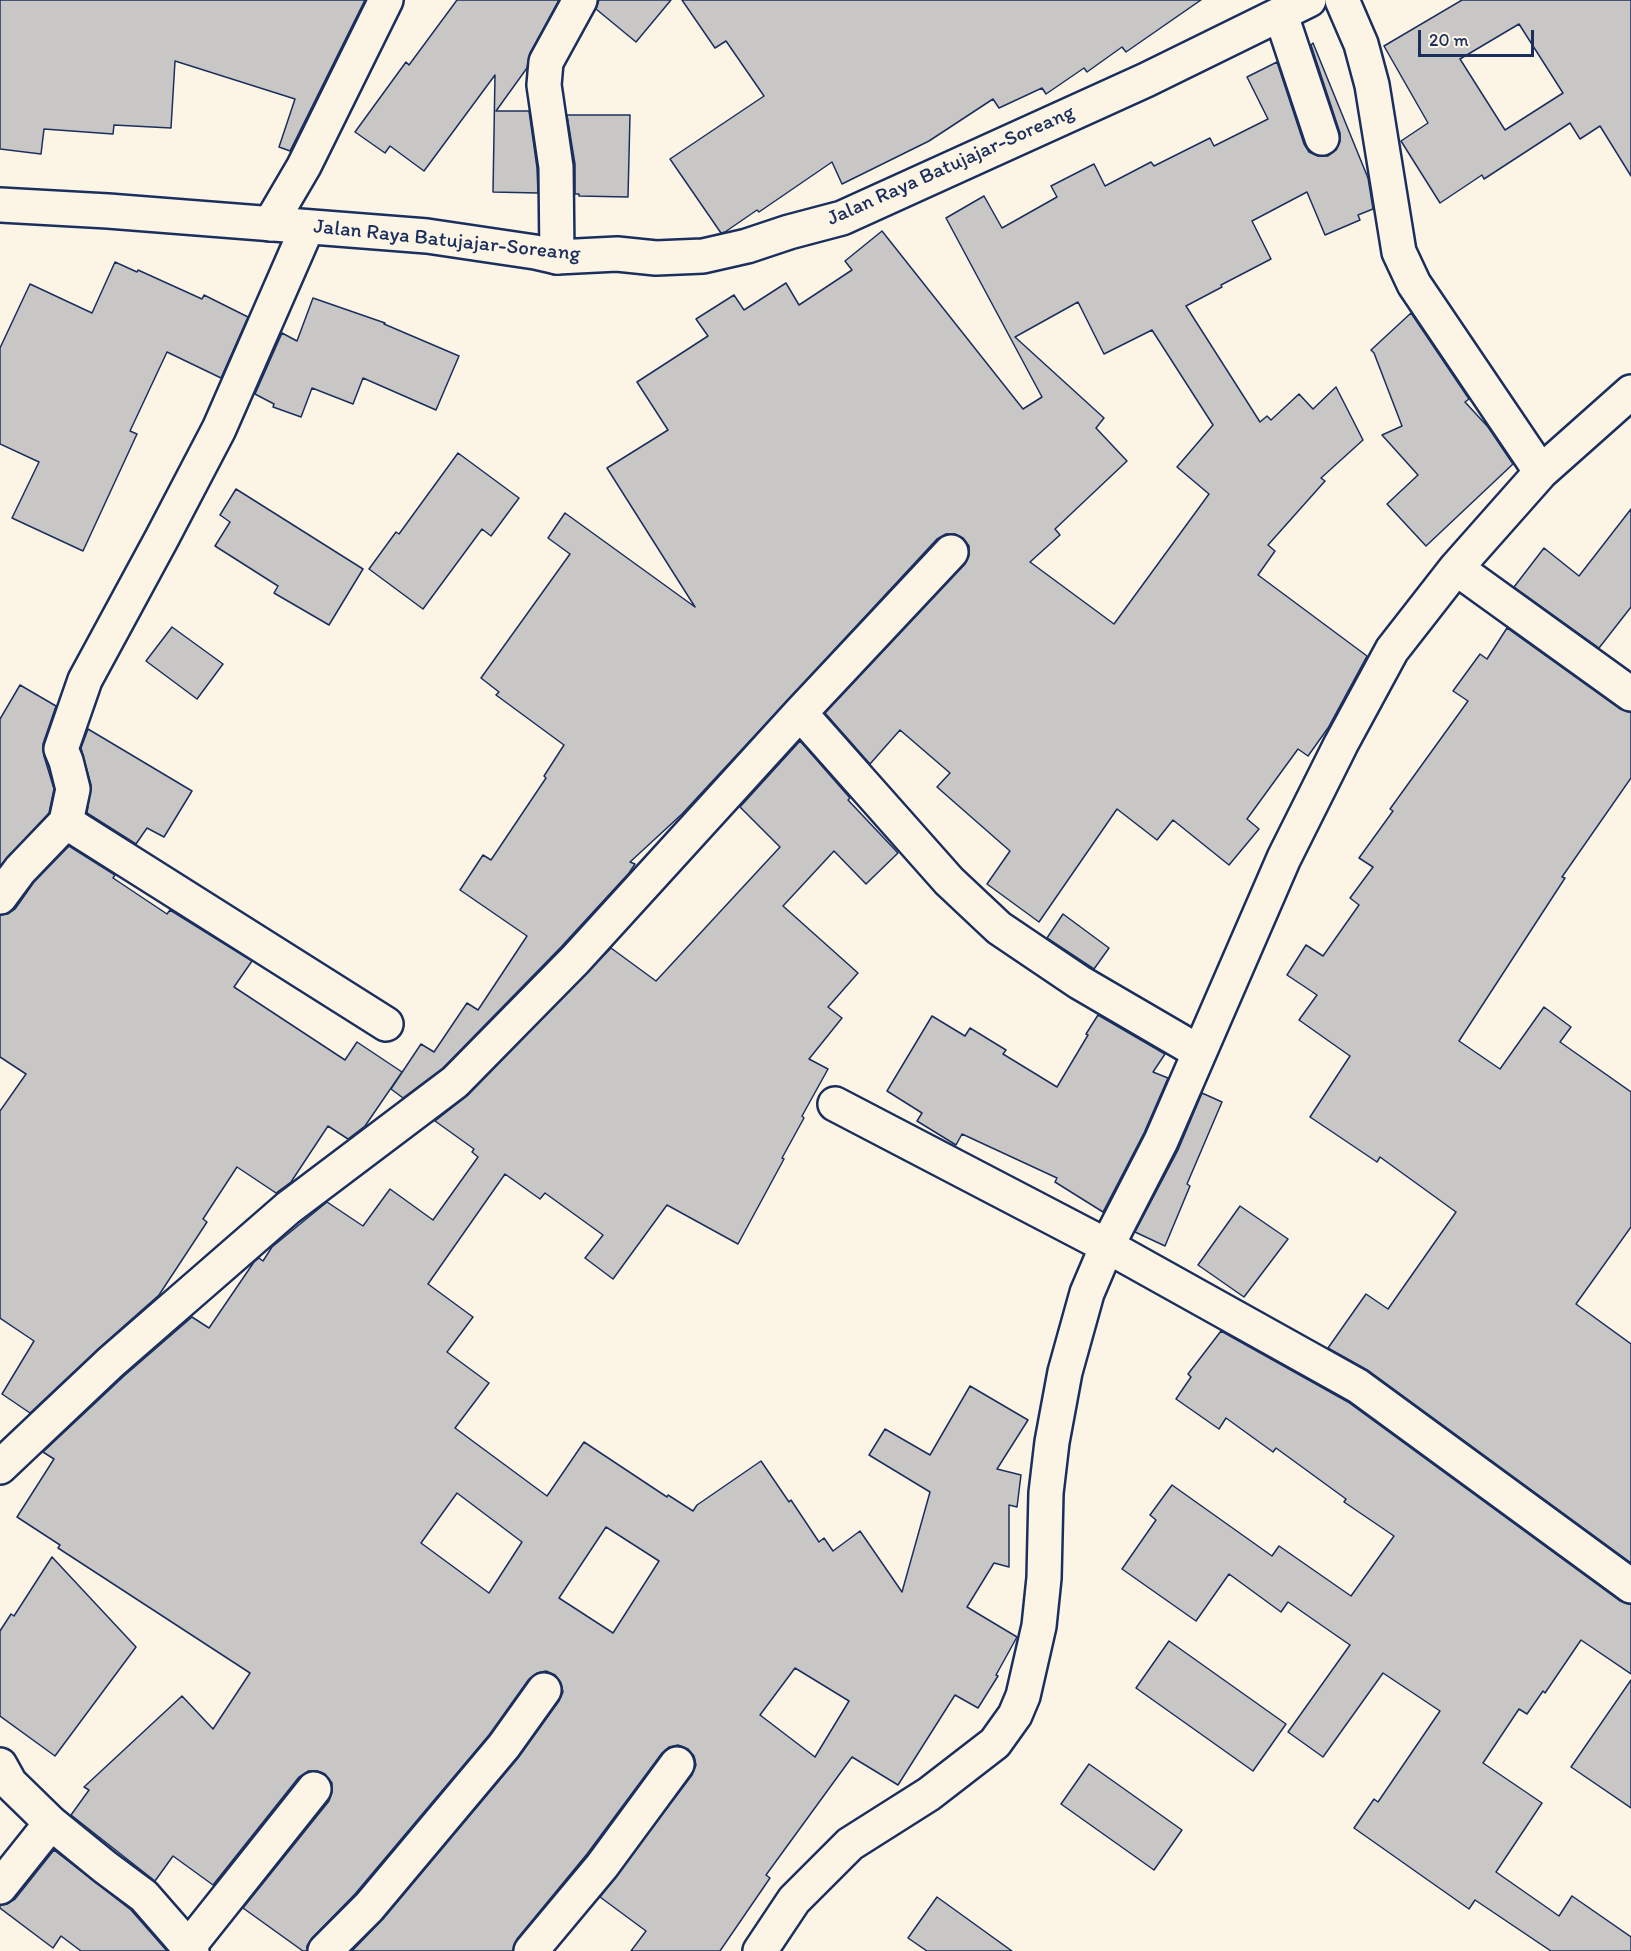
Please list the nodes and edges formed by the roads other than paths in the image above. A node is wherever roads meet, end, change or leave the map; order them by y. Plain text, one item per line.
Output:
1 (386, 0) edge
2 (580, 0) edge
3 (1342, 0) edge
4 (1295, 7) edge
5 (1322, 138) dead end
6 (0, 205) edge
7 (270, 224) junction
8 (307, 228) junction
9 (557, 257) junction
10 (1631, 392) edge
11 (1541, 472) junction
12 (951, 552) dead end
13 (1455, 568) junction
14 (1631, 694) edge
15 (800, 713) junction
16 (66, 822) junction
17 (0, 897) edge
18 (386, 1024) dead end
19 (1199, 1052) junction
20 (835, 1104) dead end
21 (1107, 1246) junction
22 (0, 1467) edge
23 (1631, 1586) edge
24 (544, 1690) dead end
25 (677, 1764) dead end
26 (0, 1766) edge
27 (314, 1789) dead end
28 (51, 1823) junction
29 (0, 1887) edge
30 (190, 1948) edge
31 (325, 1951) edge
32 (531, 1951) edge
33 (760, 1951) edge

1 - 7 main road
2 - 9 main road
3 - 11 main road
4 - 5 main road
4 - 9 main road, Jalan Raya Batujajar-Soreang
6 - 7 main road, Jalan Raya Batujajar-Soreang
7 - 8 main road, Jalan Raya Batujajar-Soreang
8 - 9 main road, Jalan Raya Batujajar-Soreang
8 - 16 main road
10 - 11 main road
11 - 13 main road
12 - 15 main road
13 - 14 main road
13 - 19 main road
15 - 19 main road
15 - 22 main road
16 - 17 main road
16 - 18 main road
19 - 21 main road
20 - 21 main road
21 - 23 main road
21 - 33 main road
24 - 31 main road
25 - 32 main road
26 - 28 main road
27 - 30 main road
28 - 29 main road
28 - 30 main road

